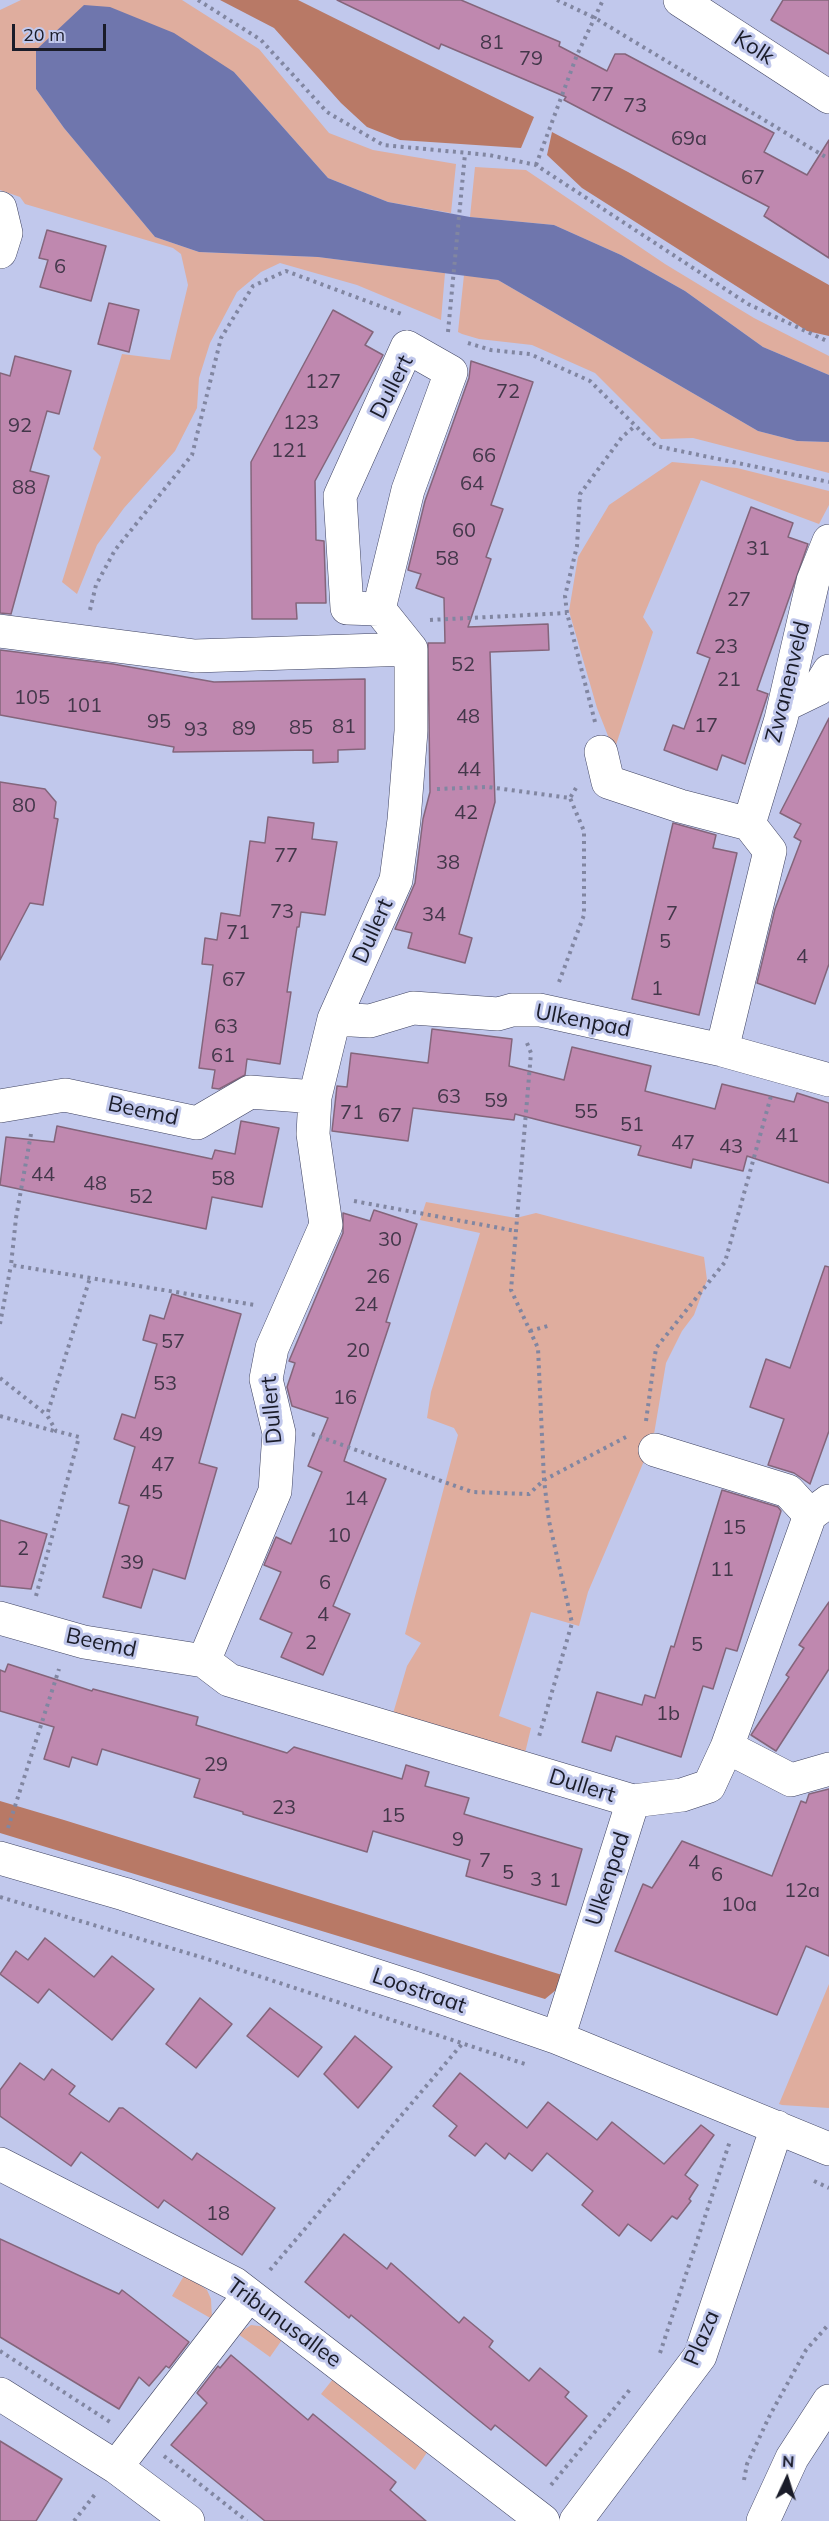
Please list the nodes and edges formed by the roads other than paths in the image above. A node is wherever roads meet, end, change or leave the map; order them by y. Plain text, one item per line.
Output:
1 (680, 0) edge
2 (829, 97) edge
3 (0, 208) edge
4 (0, 252) edge
5 (829, 541) edge
6 (384, 616) junction
7 (0, 631) edge
8 (411, 649) junction
9 (829, 671) edge
10 (785, 705) junction
11 (600, 749) road end
12 (749, 824) junction
13 (334, 1019) junction
14 (722, 1050) junction
15 (829, 1080) edge
16 (315, 1097) junction
17 (0, 1106) edge
18 (645, 1437) road end
19 (819, 1508) edge
20 (14, 1622) edge
21 (204, 1661) junction
22 (727, 1747) junction
23 (829, 1769) edge
24 (633, 1801) junction
25 (4, 1845) edge
26 (558, 2038) junction
27 (777, 2127) junction
28 (829, 2149) edge
29 (0, 2164) edge
30 (249, 2295) junction
31 (0, 2394) edge
32 (829, 2401) edge
33 (116, 2467) junction
34 (536, 2516) edge
35 (188, 2521) edge
36 (576, 2521) edge
37 (763, 2521) edge

1 - 2 street, Kolk
3 - 4 street
5 - 10 street, Zwanenveld
6 - 6 street, Dullert
6 - 8 street
7 - 8 street
8 - 13 street, Dullert
9 - 10 street
10 - 12 street, Zwanenveld
11 - 12 street
12 - 14 street
13 - 14 street, Ulkenpad
13 - 16 street, Dullert
14 - 15 street, Ulkenpad
16 - 17 street, Beemd
16 - 21 street, Dullert
18 - 19 street, Ulkenpad
19 - 22 street, Ulkenpad
20 - 21 street, Beemd
21 - 24 street, Dullert
22 - 23 street
22 - 24 street, Ulkenpad
24 - 26 street, Ulkenpad
25 - 26 street, Loostraat
26 - 27 street, Loostraat
27 - 28 street, Loostraat
27 - 36 street, Plaza
29 - 30 street, Tribunusallee
30 - 33 street
30 - 34 street, Tribunusallee
31 - 33 street
32 - 37 street
33 - 35 street

